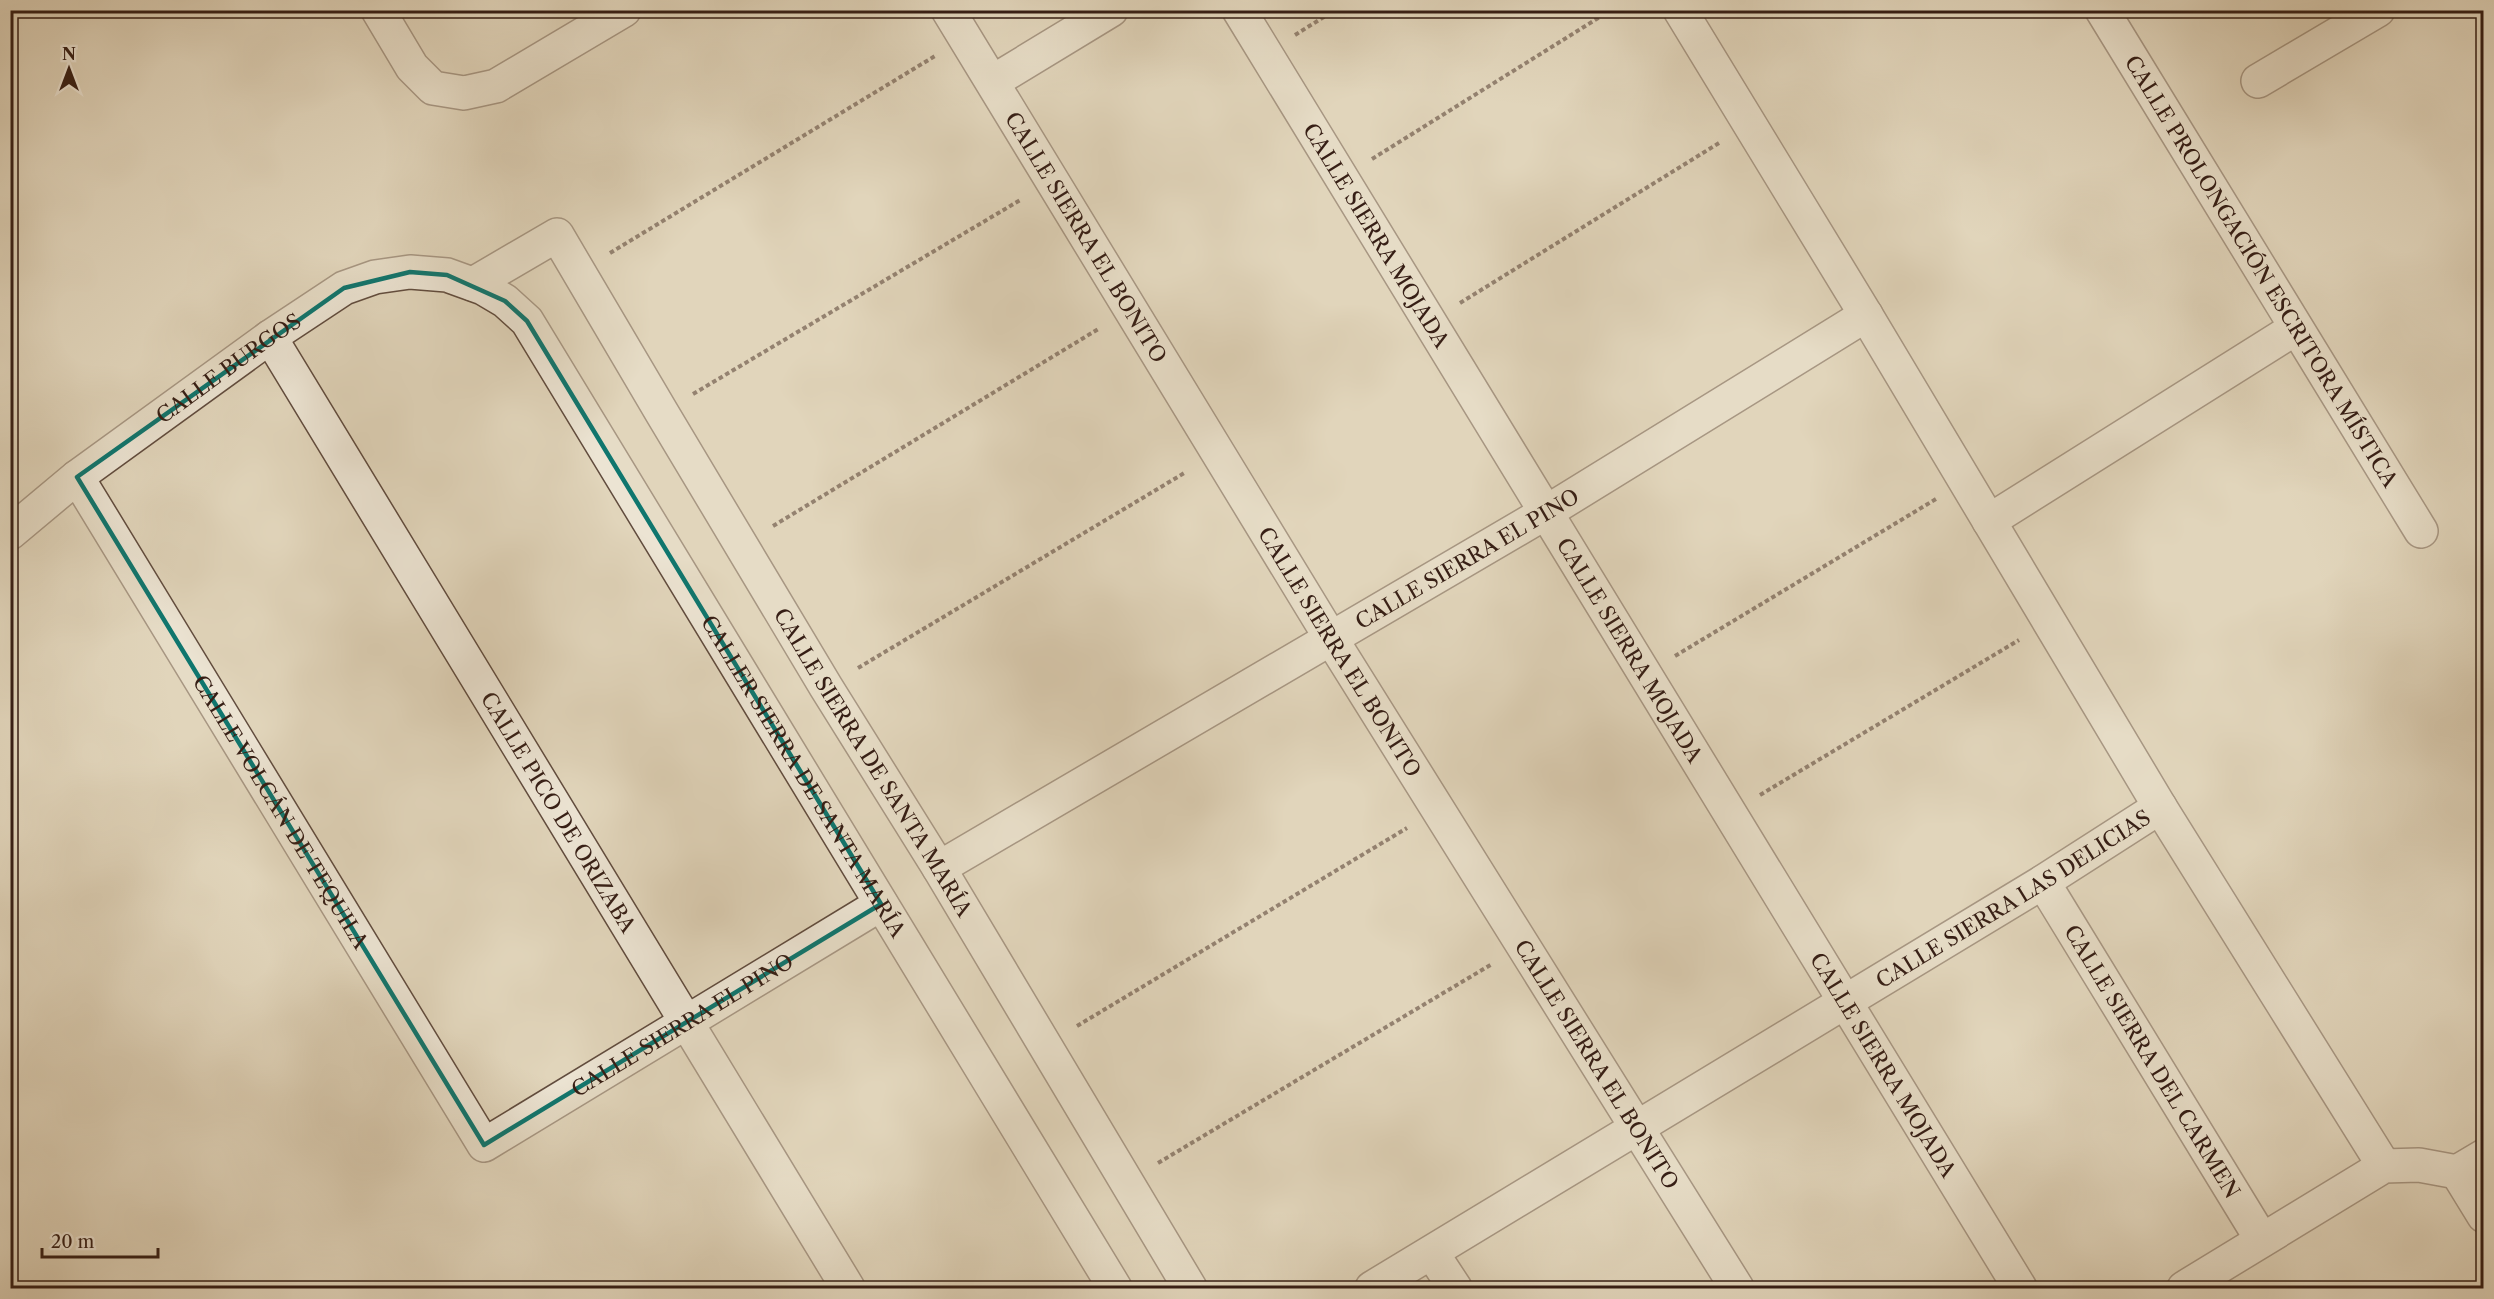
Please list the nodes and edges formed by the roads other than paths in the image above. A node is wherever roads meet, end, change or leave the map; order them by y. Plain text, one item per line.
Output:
1 (378, 10) edge
2 (624, 10) edge
3 (1111, 10) edge
4 (1239, 10) edge
5 (1680, 10) edge
6 (2102, 10) edge
7 (2378, 10) edge
8 (957, 24) edge
9 (993, 81) junction
10 (2258, 81) dead end
11 (472, 284) junction
12 (1866, 315) junction
13 (2296, 328) junction
14 (270, 337) junction
15 (77, 477) junction
16 (1545, 513) junction
17 (1989, 521) junction
18 (2421, 531) dead end
19 (10, 533) edge
20 (1332, 640) junction
21 (2160, 807) junction
22 (939, 868) junction
23 (2043, 882) junction
24 (881, 904) junction
25 (1844, 1002) junction
26 (686, 1022) junction
27 (1637, 1128) junction
28 (484, 1145) joint
29 (2470, 1164) edge
30 (2384, 1166) junction
31 (2484, 1216) edge
32 (2262, 1240) junction
33 (1432, 1252) junction
34 (848, 1288) edge
35 (1114, 1288) edge
36 (1190, 1288) edge
37 (1372, 1288) edge
38 (1455, 1288) edge
39 (1737, 1288) edge
40 (2020, 1288) edge
41 (2184, 1288) edge

1 - 2 street
3 - 9 street
4 - 16 street, CALLE SIERRA MOJADA
5 - 12 street
6 - 13 street, CALLE PROLONGACIÓN ESCRITORA MÍSTICA
7 - 10 street
8 - 9 street, CALLE SIERRA EL BONITO
9 - 20 street, CALLE SIERRA EL BONITO
11 - 14 street, CALLE BURGOS
11 - 22 street, CALLE SIERRA DE SANTA MARÍA
11 - 24 street, CALLER SIERRA DE SANTA MARÍA
12 - 16 street, CALLE SIERRA EL PINO
12 - 17 street
13 - 17 street
13 - 18 street, CALLE PROLONGACIÓN ESCRITORA MÍSTICA
14 - 15 street, CALLE BURGOS
14 - 26 street, CALLE PICO DE ORIZABA
15 - 19 street, CALLE BURGOS
15 - 28 street, CALLE VOLCÁN DE TEQUILA
16 - 20 street, CALLE SIERRA EL PINO
16 - 25 street, CALLE SIERRA MOJADA
17 - 21 street
20 - 22 street, CALLE SIERRA EL PINO
20 - 27 street, CALLE SIERRA EL BONITO
21 - 23 street, CALLE SIERRA LAS DELICIAS
21 - 30 street
22 - 36 street, CALLE SIERRA DE SANTA MARÍA
23 - 25 street, CALLE SIERRA LAS DELICIAS
23 - 32 street, CALLE SIERRA DEL CARMEN
24 - 26 street, CALLE SIERRA EL PINO
24 - 35 street, CALLER SIERRA DE SANTA MARÍA
25 - 27 street, CALLE SIERRA LAS DELICIAS
25 - 40 street, CALLE SIERRA MOJADA
26 - 28 street, CALLE SIERRA EL PINO
26 - 34 street, CALLE PICO DE ORIZABA
27 - 33 street, CALLE SIERRA LAS DELICIAS
27 - 39 street, CALLE SIERRA EL BONITO
29 - 30 street
29 - 31 street
30 - 32 street
32 - 41 street
33 - 37 street, CALLE SIERRA LAS DELICIAS
33 - 38 street

